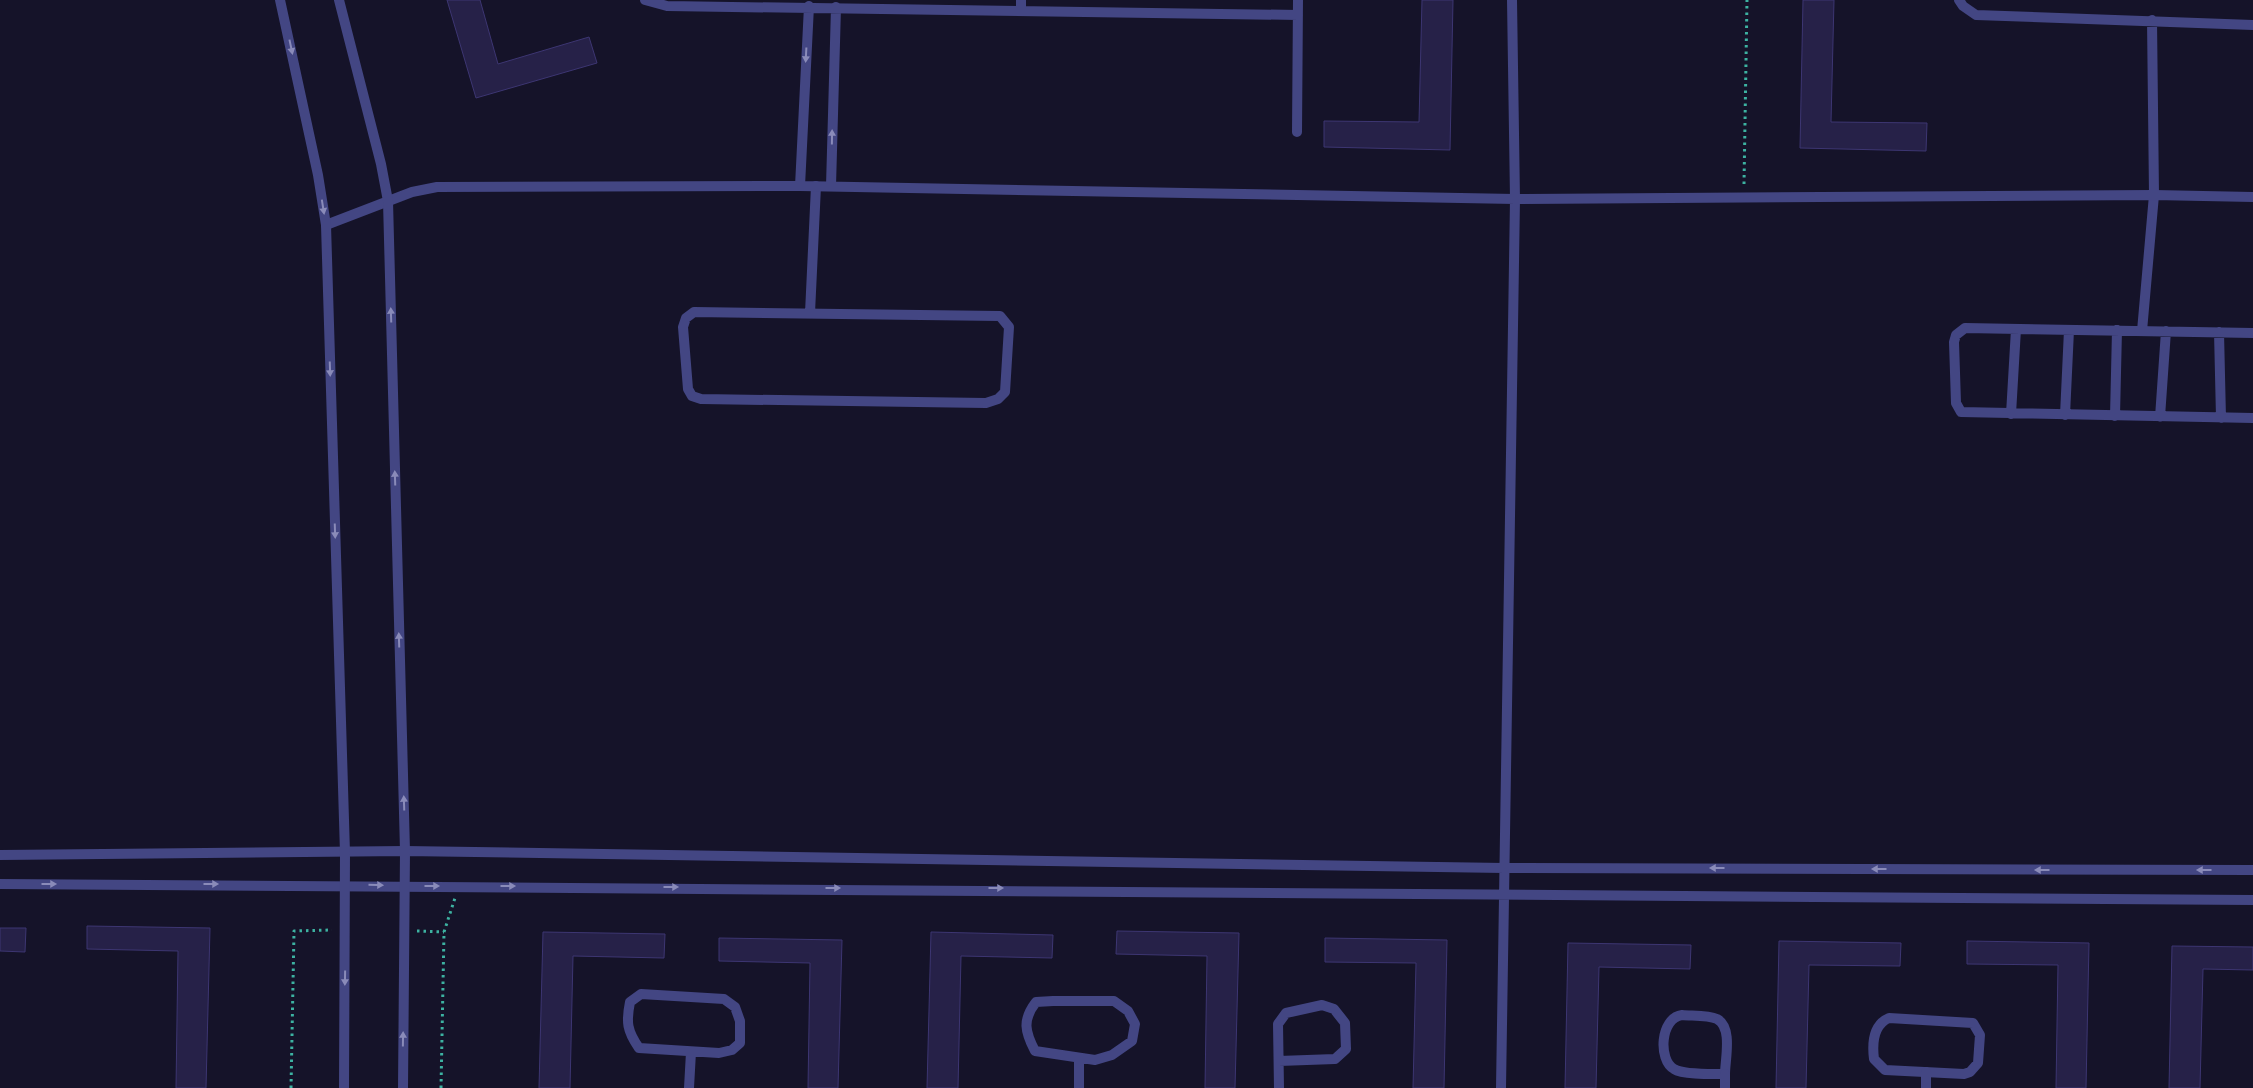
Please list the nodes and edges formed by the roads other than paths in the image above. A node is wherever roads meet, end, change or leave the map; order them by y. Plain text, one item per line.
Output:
1 (280, 0) edge
2 (339, 0) edge
3 (645, 0) edge
4 (1298, 0) edge
5 (1512, 0) edge
6 (1959, 0) edge
7 (1021, 5) edge
8 (809, 6) junction
9 (836, 7) junction
10 (1298, 15) junction
11 (2152, 20) junction
12 (2253, 25) edge
13 (1297, 132) dead end
14 (800, 186) junction
15 (816, 186) junction
16 (831, 186) junction
17 (2154, 196) junction
18 (2253, 197) edge
19 (1515, 198) junction
20 (388, 201) junction
21 (326, 225) junction
22 (810, 313) junction
23 (2016, 329) junction
24 (2069, 330) junction
25 (2118, 330) junction
26 (2142, 331) junction
27 (2166, 331) junction
28 (2219, 332) junction
29 (2253, 333) edge
30 (2011, 414) junction
31 (2065, 415) junction
32 (2115, 416) junction
33 (2160, 417) junction
34 (2220, 418) junction
35 (2253, 418) edge
36 (405, 852) junction
37 (345, 853) junction
38 (0, 855) edge
39 (1504, 868) junction
40 (2253, 870) edge
41 (0, 884) edge
42 (346, 884) junction
43 (405, 885) junction
44 (1504, 892) junction
45 (2253, 900) edge
46 (691, 1052) junction
47 (1079, 1059) junction
48 (1280, 1061) junction
49 (1926, 1072) junction
50 (1725, 1074) junction
51 (344, 1088) edge
52 (402, 1088) edge
53 (689, 1088) edge
54 (1080, 1088) edge
55 (1279, 1088) edge
56 (1501, 1088) edge
57 (1725, 1088) edge
58 (1926, 1088) edge

1 -> 21 street
2 - 20 street
3 - 8 street
4 - 10 street
5 - 19 street
6 - 11 street
7 - 9 street
7 - 10 street
8 - 9 street
8 -> 14 street
16 -> 9 street
10 - 13 street
11 - 12 street
11 - 17 street
14 - 15 street
14 - 20 street
15 - 16 street
15 - 22 street
16 - 19 street
17 - 18 street
17 - 19 street
17 - 26 street
19 - 39 street
20 - 21 street
36 -> 20 street
21 -> 37 street
22 - 22 street
23 - 24 street
23 - 30 street
23 - 30 street
24 - 25 street
24 - 31 street
25 - 26 street
25 - 32 street
26 - 27 street
27 - 28 street
27 - 33 street
28 - 29 street
28 - 34 street
30 - 31 street
31 - 32 street
32 - 33 street
33 - 34 street
34 - 35 street
36 - 37 street
36 - 39 street
36 - 43 street
37 - 38 street
37 - 42 street
40 -> 39 street
39 - 44 street
41 -> 42 street
42 -> 43 street
42 -> 51 street
43 -> 44 street
52 -> 43 street
44 - 45 street
44 - 56 street
46 - 46 street
46 - 53 street
47 - 47 street
47 - 54 street
48 - 48 street
48 - 55 street
49 - 49 street
49 - 58 street
50 - 50 street
50 - 57 street

